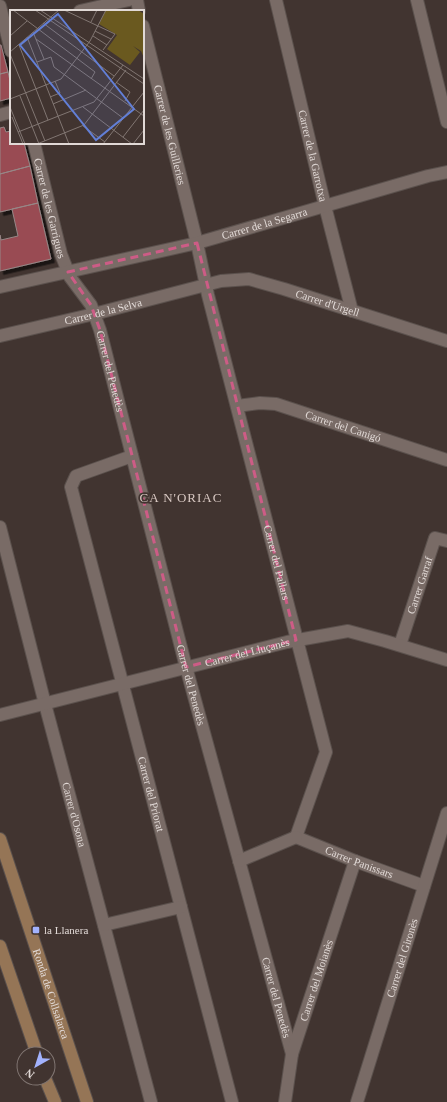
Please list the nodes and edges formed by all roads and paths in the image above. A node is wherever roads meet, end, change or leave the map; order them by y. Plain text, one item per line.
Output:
1 (129, 0) edge
2 (137, 0) edge
3 (276, 0) edge
4 (417, 0) edge
5 (0, 6) edge
6 (84, 10) edge
7 (139, 10) edge
8 (5, 28) edge
9 (144, 30) edge
10 (10, 47) edge
11 (10, 112) edge
12 (0, 115) edge
13 (447, 122) edge
14 (34, 144) edge
15 (447, 172) edge
16 (325, 206) junction
17 (197, 243) junction
18 (68, 272) junction
19 (206, 285) junction
20 (0, 287) edge
21 (352, 311) junction
22 (94, 314) junction
23 (0, 336) edge
24 (447, 342) edge
25 (237, 406) junction
26 (132, 456) junction
27 (447, 460) edge
28 (0, 528) edge
29 (447, 541) edge
30 (296, 640) junction
31 (400, 645) junction
32 (447, 660) edge
33 (186, 667) junction
34 (122, 684) junction
35 (45, 704) junction
36 (0, 715) edge
37 (447, 813) edge
38 (296, 837) junction
39 (0, 840) edge
40 (239, 861) junction
41 (355, 861) junction
42 (424, 886) junction
43 (181, 907) junction
44 (104, 925) junction
45 (0, 946) edge
46 (34, 1046) edge
47 (292, 1054) junction
48 (48, 1086) edge
49 (55, 1102) edge
50 (88, 1102) edge
51 (151, 1102) edge
52 (232, 1102) edge
53 (285, 1102) edge
54 (357, 1102) edge

1 - 6 street
2 - 7 street
3 - 16 street, Carrer de la Garrotxa
4 - 13 street
5 - 8 street
8 - 10 street
9 - 17 street, Carrer de les Guilleries
11 - 12 street
14 - 18 street, Carrer de les Garrigues
15 - 16 street, Carrer de la Segarra
16 - 17 street, Carrer de la Segarra
16 - 21 street, Carrer de la Garrotxa
17 - 18 street
17 - 19 street, Carrer de les Guilleries
18 - 20 street
18 - 22 street, Carrer de les Garrigues
19 - 21 street, Carrer d'Urgell
19 - 22 street, Carrer de la Selva
19 - 25 street, Carrer del Pallars
21 - 24 street, Carrer d'Urgell
22 - 23 street, Carrer de la Selva
22 - 26 street, Carrer del Penedès
25 - 27 street, Carrer del Canigó
25 - 30 street, Carrer del Pallars
26 - 33 street, Carrer del Penedès
26 - 34 street, Carrer del Priorat
28 - 35 street, Carrer d'Osona
29 - 31 street, Carrer Garraf
30 - 31 street, Carrer del Lluçanès
30 - 33 street, Carrer del Lluçanès
30 - 38 street, Carrer del Pallars
31 - 32 street, Carrer del Lluçanès
33 - 34 street, Carrer del Lluçanès
33 - 40 street, Carrer del Penedès
34 - 35 street, Carrer del Lluçanès
34 - 43 street, Carrer del Priorat
35 - 36 street, Carrer del Lluçanès
35 - 44 street, Carrer d'Osona
37 - 42 street, Carrer del Gironès
38 - 40 street
38 - 41 street, Carrer Panissars
39 - 50 street, Ronda de Collsalarca
40 - 47 street, Carrer del Penedès
41 - 42 street, Carrer Panissars
41 - 47 street, Carrer del Moianès
42 - 54 street, Carrer del Gironès
43 - 44 street
43 - 52 street, Carrer del Priorat
44 - 51 street, Carrer d'Osona
45 - 46 street
47 - 53 street, Carrer del Moianès
48 - 49 street

